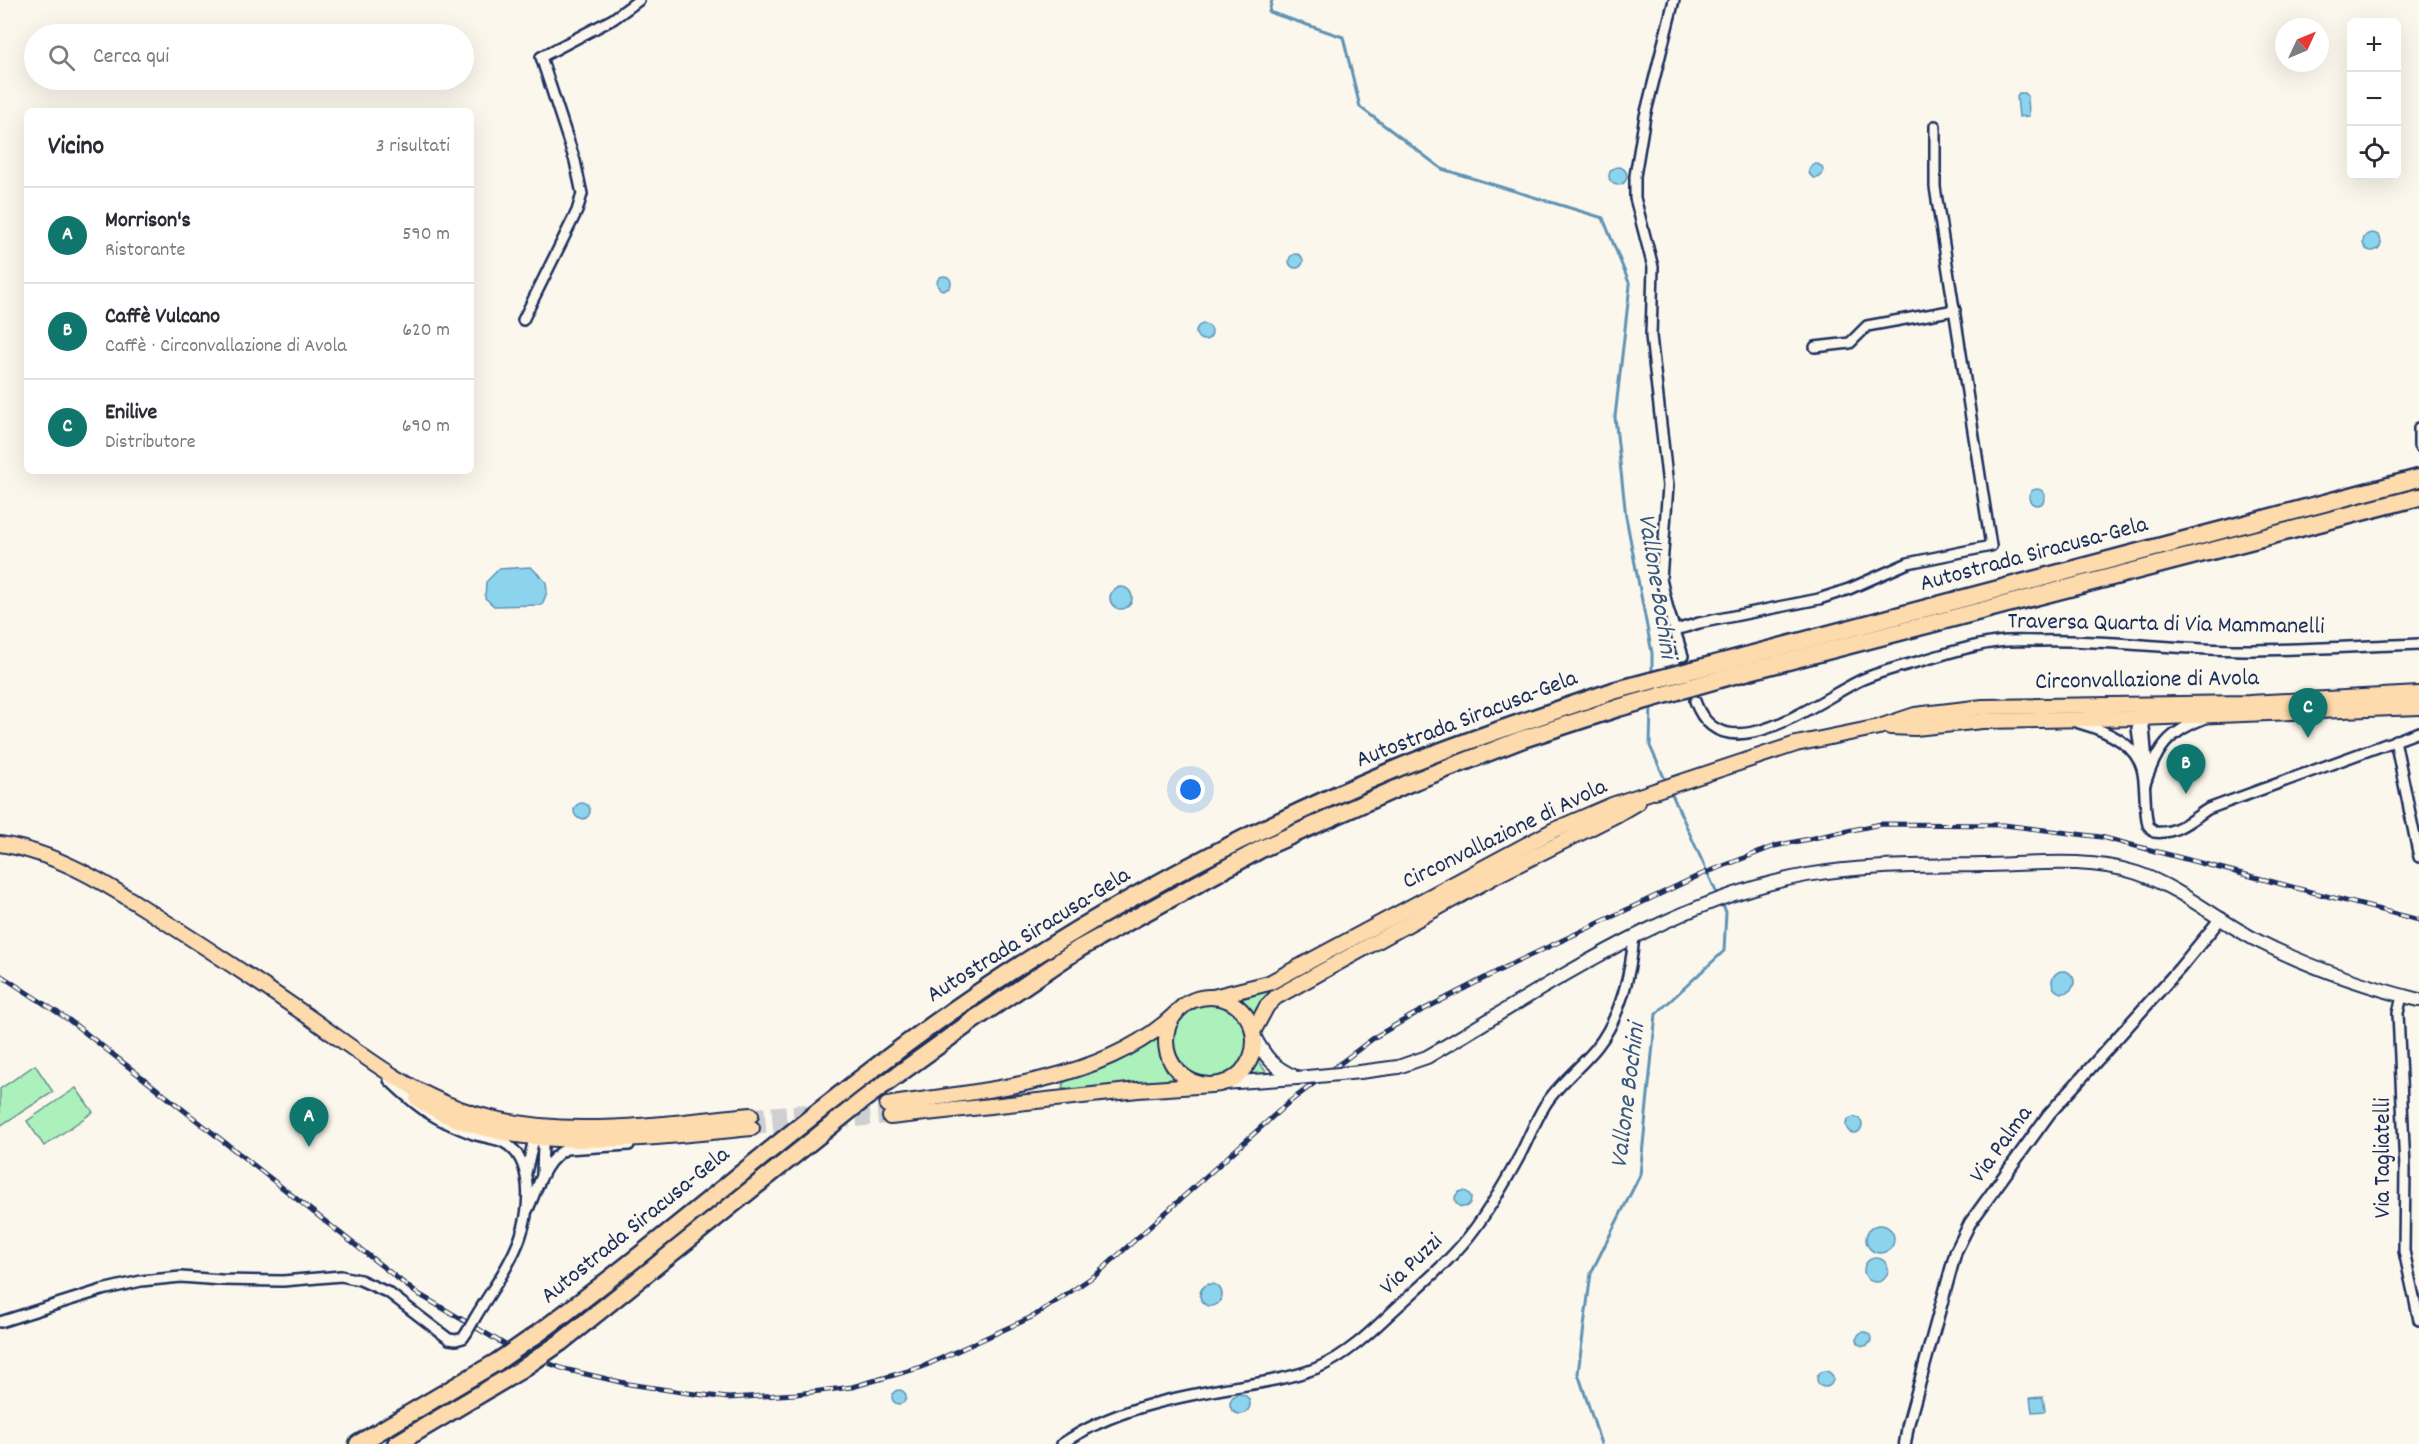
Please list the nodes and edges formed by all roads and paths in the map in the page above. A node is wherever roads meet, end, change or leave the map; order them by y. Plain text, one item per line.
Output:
1 (639, 0) edge
2 (1674, 0) edge
3 (1935, 126) dead end
4 (1955, 310) junction
5 (523, 320) dead end
6 (1815, 347) dead end
7 (2419, 428) edge
8 (2419, 446) edge
9 (2419, 478) edge
10 (2419, 497) edge
11 (1676, 630) junction
12 (2419, 644) edge
13 (1683, 657) dead end
14 (2419, 694) edge
15 (1695, 700) dead end
16 (2128, 705) junction
17 (2150, 705) junction
18 (2419, 707) edge
19 (2211, 716) junction
20 (2140, 718) junction
21 (2066, 719) junction
22 (1879, 727) junction
23 (2419, 732) edge
24 (2395, 740) junction
25 (2145, 773) junction
26 (1652, 793) junction
27 (0, 844) edge
28 (2419, 857) edge
29 (2221, 918) junction
30 (1634, 936) junction
31 (2402, 996) junction
32 (1213, 997) junction
33 (2419, 1000) edge
34 (1175, 1014) junction
35 (1254, 1034) junction
36 (352, 1048) junction
37 (1298, 1078) junction
38 (389, 1080) junction
39 (1216, 1084) junction
40 (461, 1109) junction
41 (645, 1125) junction
42 (674, 1135) junction
43 (539, 1138) junction
44 (526, 1173) junction
45 (542, 1174) junction
46 (526, 1214) junction
47 (2419, 1320) edge
48 (0, 1322) edge
49 (358, 1444) edge
50 (396, 1444) edge
51 (1062, 1444) edge
52 (1905, 1444) edge

1 - 5 street
2 - 11 street
3 - 4 street
4 - 6 street
4 - 11 street
7 - 8 street
9 - 49 highway, Autostrada Siracusa-Gela, bridge
10 - 50 highway, Autostrada Siracusa-Gela, bridge
11 - 13 street
12 - 15 street, Traversa Quarta di Via Mammanelli
14 - 17 main road, Circonvallazione di Avola
16 - 17 main road, Circonvallazione di Avola
16 - 20 street
16 - 22 main road, Circonvallazione di Avola
17 - 20 street
18 - 19 main road, Circonvallazione di Avola
19 - 20 main road, Circonvallazione di Avola
19 - 25 street
20 - 21 main road, Circonvallazione di Avola
20 - 25 street
21 - 22 main road, Circonvallazione di Avola
21 - 25 street
22 - 26 main road, Circonvallazione di Avola
23 - 24 street
24 - 25 street
24 - 28 street
26 - 32 main road, Circonvallazione di Avola
26 - 35 main road, Circonvallazione di Avola
27 - 36 main road
29 - 30 main road
29 - 31 main road
29 - 52 street, Via Palma
30 - 37 main road, bridge
30 - 51 street, Via Puzzi
31 - 33 main road
31 - 47 street, Via Tagliatelli
32 - 34 main road
32 - 35 main road
34 - 39 main road
34 - 39 main road
35 - 37 main road
35 - 39 main road
36 - 38 main road
36 - 40 main road
37 - 39 main road
38 - 43 main road
38 - 44 street
40 - 41 main road
40 - 43 street
41 - 42 main road
41 - 43 street
42 - 43 main road
42 - 45 street
43 - 44 street
43 - 45 street
44 - 46 street
45 - 46 street
46 - 48 street, bridge

